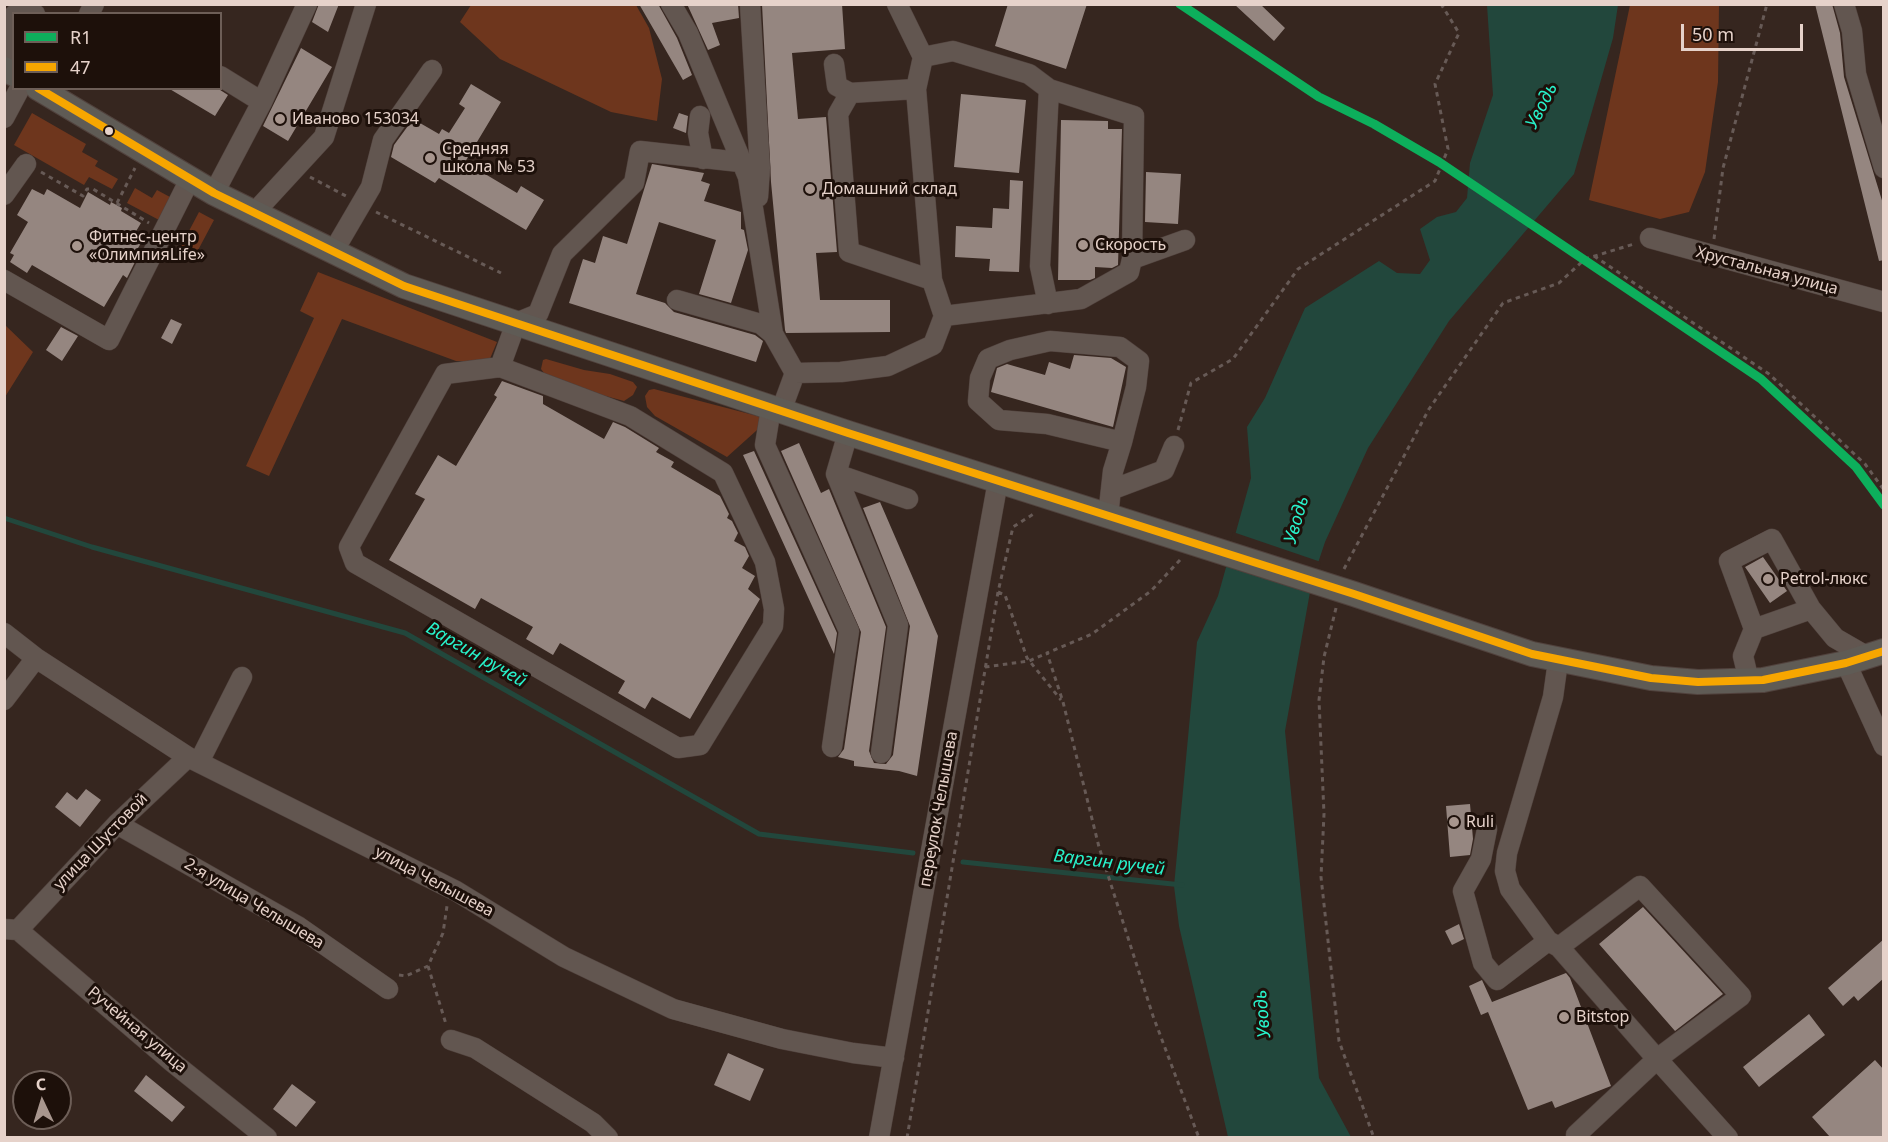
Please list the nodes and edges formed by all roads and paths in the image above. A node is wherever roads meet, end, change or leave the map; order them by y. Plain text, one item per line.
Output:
1 (17, 4) edge
2 (307, 4) edge
3 (366, 4) edge
4 (671, 4) edge
5 (750, 4) edge
6 (897, 4) edge
7 (1441, 4) edge
8 (1767, 4) edge
9 (1844, 4) edge
10 (31, 12) edge
11 (12, 25) edge
12 (923, 57) junction
13 (834, 64) dead end
14 (4, 67) edge
15 (432, 70) dead end
16 (222, 77) edge
17 (12, 87) edge
18 (916, 89) junction
19 (1049, 89) junction
20 (13, 90) edge
21 (41, 90) edge
22 (850, 93) junction
23 (262, 102) junction
24 (700, 116) dead end
25 (4, 118) edge
26 (704, 159) junction
27 (740, 162) junction
28 (26, 164) joint
29 (135, 168) dead end
30 (295, 168) junction
31 (1884, 168) edge
32 (190, 179) junction
33 (214, 193) junction
34 (4, 195) edge
35 (117, 203) junction
36 (361, 204) junction
37 (254, 213) junction
38 (756, 221) junction
39 (1650, 238) joint
40 (159, 240) junction
41 (1185, 240) dead end
42 (333, 252) junction
43 (1712, 255) junction
44 (1594, 256) junction
45 (1132, 259) junction
46 (501, 273) dead end
47 (4, 280) edge
48 (932, 280) junction
49 (677, 300) dead end
50 (1884, 302) edge
51 (1048, 304) junction
52 (944, 316) junction
53 (516, 323) junction
54 (773, 334) junction
55 (500, 367) junction
56 (795, 373) junction
57 (776, 410) junction
58 (848, 433) junction
59 (1122, 442) junction
60 (1174, 446) joint
61 (836, 474) junction
62 (998, 481) junction
63 (1111, 490) junction
64 (1884, 490) edge
65 (908, 499) dead end
66 (1046, 516) dead end
67 (1108, 516) junction
68 (1193, 550) junction
69 (1344, 569) dead end
70 (979, 587) junction
71 (998, 592) junction
72 (1346, 596) junction
73 (1811, 609) junction
74 (1754, 629) junction
75 (4, 633) edge
76 (1047, 653) junction
77 (1866, 657) edge
78 (36, 658) junction
79 (1029, 661) junction
80 (1558, 661) junction
81 (965, 665) junction
82 (985, 667) junction
83 (242, 677) dead end
84 (1749, 681) junction
85 (4, 700) edge
86 (1063, 702) junction
87 (1884, 746) edge
88 (832, 747) dead end
89 (881, 753) dead end
90 (193, 760) junction
91 (117, 824) junction
92 (1487, 829) dead end
93 (456, 891) junction
94 (11, 929) edge
95 (1553, 944) junction
96 (428, 966) junction
97 (392, 981) joint
98 (451, 1040) joint
99 (894, 1058) junction
100 (1657, 1059) junction
101 (1576, 1135) dead end
102 (267, 1137) edge
103 (608, 1137) edge
104 (881, 1137) edge
105 (908, 1137) edge
106 (1199, 1137) edge
107 (1374, 1137) edge
108 (1728, 1137) edge

1 - 10 street
2 - 23 street
3 - 30 street
4 - 27 street
5 - 38 street
6 - 12 street
7 - 60 path
8 - 43 path
9 - 31 street
11 - 14 street
12 - 18 street
12 - 19 street
13 - 22 street
14 - 17 main road
15 - 36 street
16 - 23 street
18 - 22 street
18 - 48 street
19 - 45 street
19 - 51 street
20 - 25 street
21 - 32 main road
22 - 48 street
23 - 33 street
24 - 26 street
26 - 27 street
26 - 53 street
27 - 38 street
28 - 34 street
28 - 35 path
29 - 35 path
30 - 36 path
30 - 37 street
32 - 33 main road
32 - 40 street
33 - 37 main road
35 - 40 path
36 - 42 street
36 - 46 path
37 - 42 main road
38 - 54 street
39 - 43 street, Хрустальная улица
39 - 44 path
40 - 47 street
41 - 45 street
42 - 53 main road
43 - 50 street, Хрустальная улица
44 - 64 path
44 - 69 path
45 - 51 street
48 - 52 street
49 - 54 street
51 - 52 street
52 - 56 street
53 - 55 street
53 - 57 main road
54 - 56 street
55 - 55 street
56 - 57 street
57 - 58 main road
57 - 88 street
58 - 61 street
58 - 62 main road
59 - 59 street
59 - 63 street
60 - 63 street
61 - 65 street
61 - 89 street
62 - 67 main road
62 - 70 street, переулок Челышева
63 - 67 street
66 - 71 path
67 - 68 main road
68 - 72 main road
68 - 76 path
70 - 71 path
70 - 81 street, переулок Челышева
71 - 79 path
71 - 82 path
72 - 80 main road
72 - 107 path
73 - 74 street
73 - 74 street
73 - 77 street
74 - 84 street
75 - 78 street, улица Челышева
76 - 79 path
76 - 86 path
77 - 84 main road
77 - 87 street
78 - 85 street
78 - 90 street, улица Челышева
79 - 82 path
79 - 86 path
80 - 84 main road
80 - 95 street
81 - 82 path
81 - 99 street, переулок Челышева
82 - 105 path
83 - 90 street, улица Шустовой
86 - 106 path
90 - 91 street, улица Шустовой
90 - 93 street, улица Челышева
91 - 94 street, улица Шустовой
91 - 97 street, 2-я улица Челышева
92 - 95 street
93 - 96 path
93 - 99 street, улица Челышева
94 - 102 street, Ручейная улица
95 - 100 street
95 - 100 street
96 - 97 path
96 - 98 path
98 - 103 street
99 - 104 street, переулок Челышева
100 - 101 street
100 - 108 street

